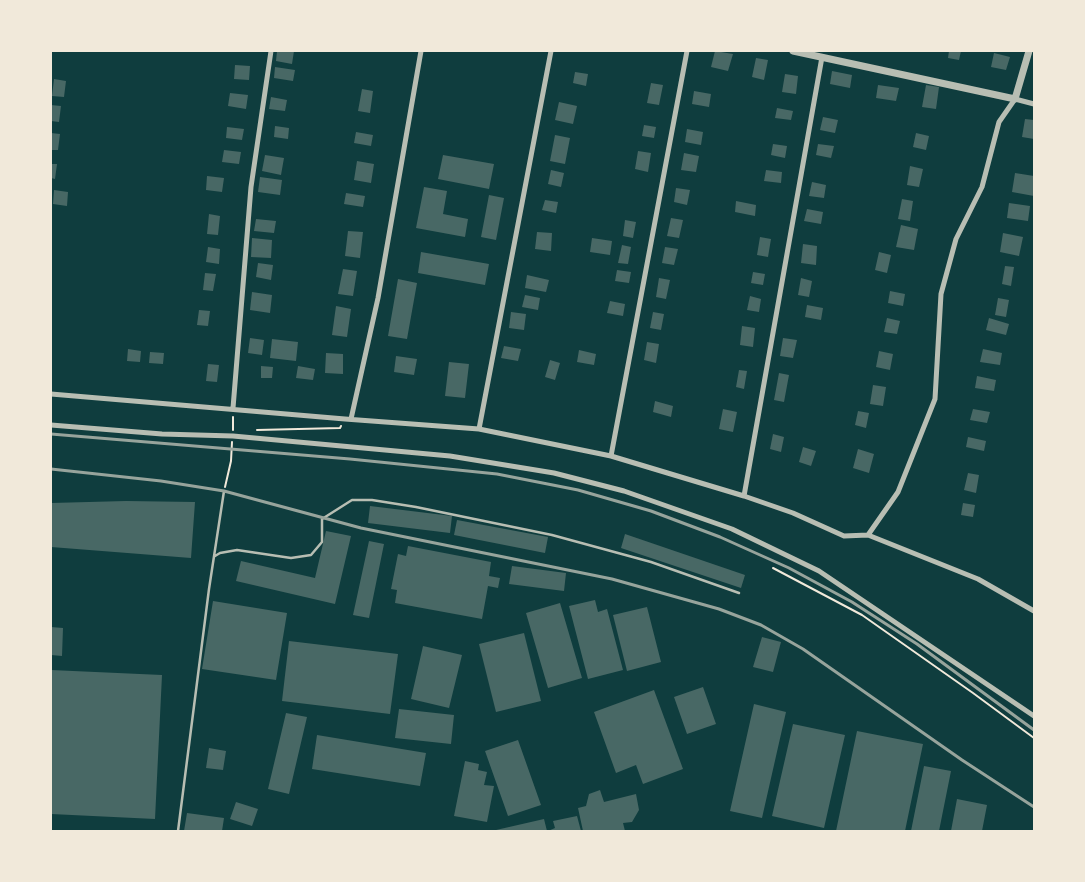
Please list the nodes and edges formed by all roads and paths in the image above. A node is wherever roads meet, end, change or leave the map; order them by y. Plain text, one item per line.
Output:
1 (271, 51) edge
2 (421, 51) edge
3 (551, 51) edge
4 (687, 51) edge
5 (793, 51) edge
6 (1029, 51) edge
7 (822, 57) junction
8 (1015, 99) junction
9 (1034, 104) edge
10 (51, 394) edge
11 (233, 408) junction
12 (345, 419) junction
13 (351, 419) junction
14 (51, 425) edge
15 (479, 428) junction
16 (255, 430) dead end
17 (233, 436) junction
18 (611, 456) junction
19 (224, 491) joint
20 (744, 496) junction
21 (868, 535) junction
22 (215, 556) junction
23 (773, 568) dead end
24 (739, 593) dead end
25 (1034, 611) edge
26 (1034, 716) edge
27 (1034, 738) edge
28 (178, 831) edge

1 - 11 street
2 - 13 street
3 - 15 street
4 - 18 street
5 - 7 street
6 - 8 street
7 - 8 street
7 - 20 street
8 - 9 street
8 - 21 street
10 - 11 street
11 - 12 street
11 - 17 path
12 - 13 street
12 - 16 path
13 - 15 street
14 - 17 street
15 - 18 street
17 - 19 path
17 - 26 street
18 - 20 street
19 - 22 lane
20 - 21 street
21 - 25 street
22 - 24 lane
22 - 28 lane
23 - 27 path

